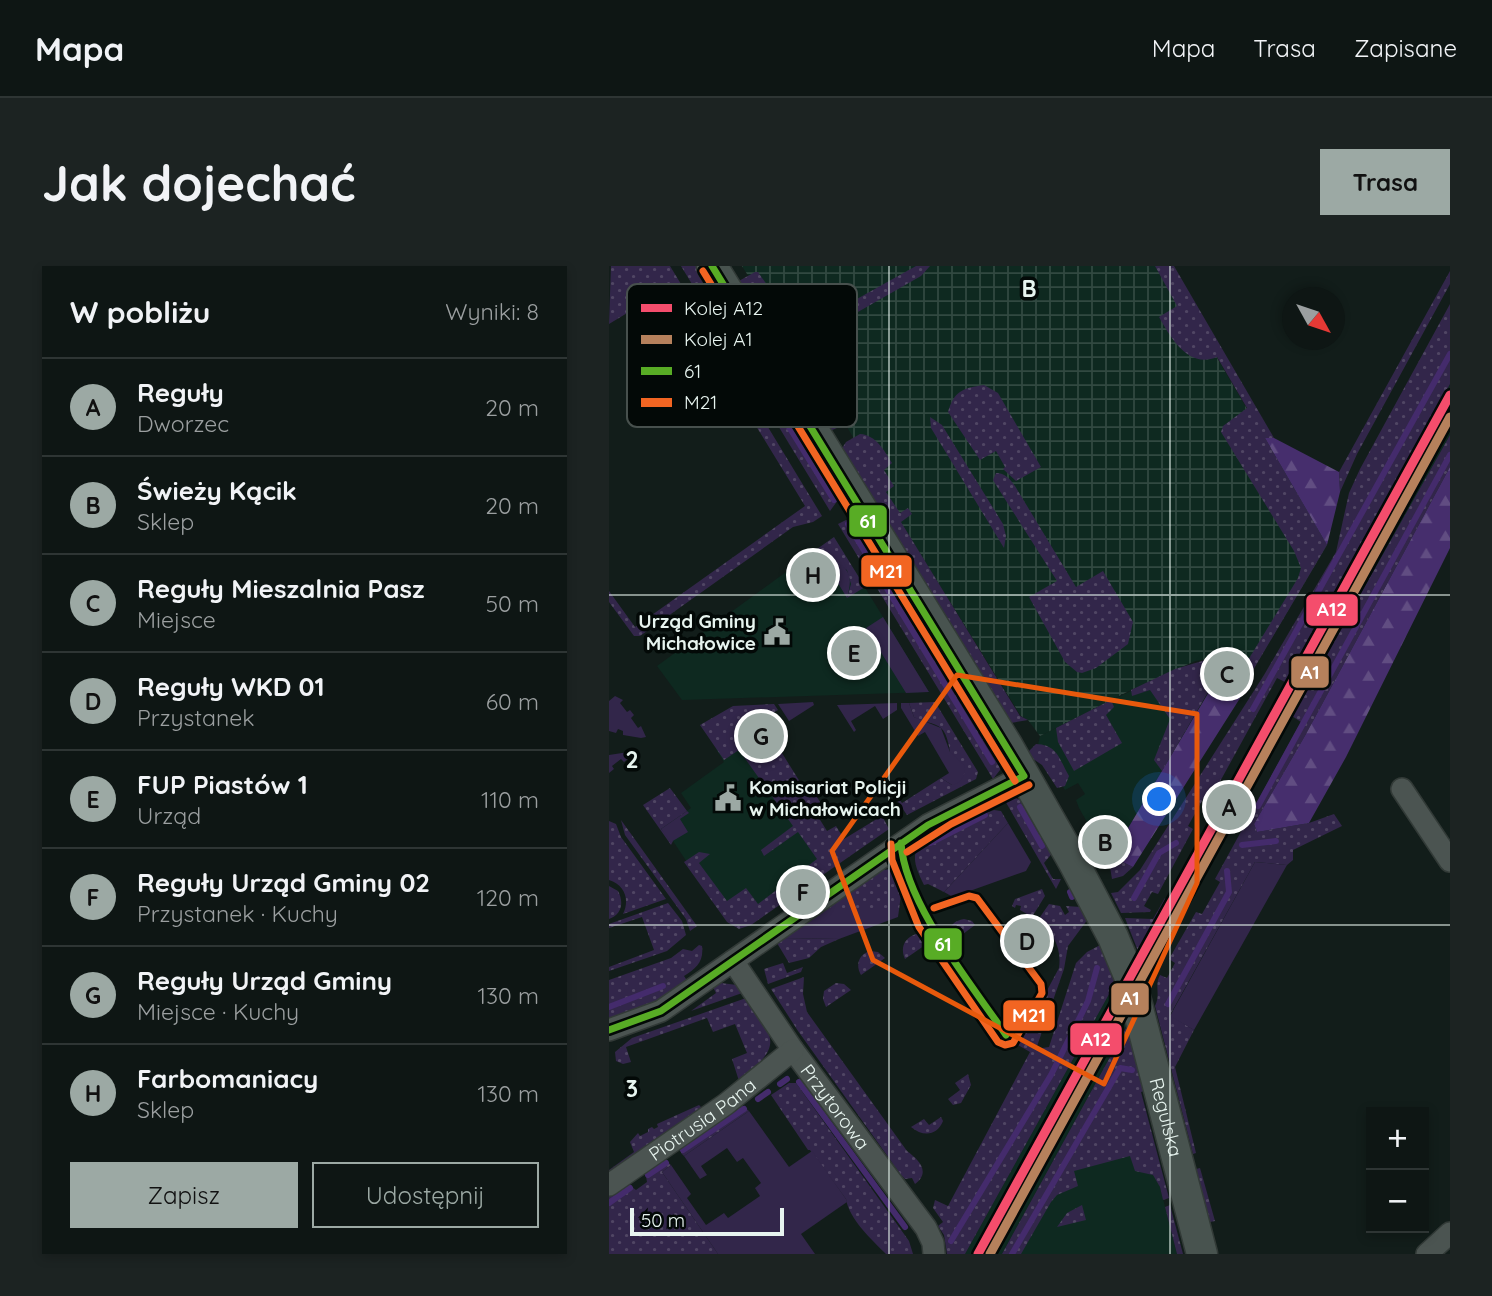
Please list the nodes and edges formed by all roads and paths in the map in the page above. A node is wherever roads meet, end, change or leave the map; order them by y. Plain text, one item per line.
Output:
1 (712, 266) edge
2 (723, 284) edge
3 (810, 427) edge
4 (1024, 776) junction
5 (1402, 789) dead end
6 (1450, 861) edge
7 (733, 961) junction
8 (609, 1030) edge
9 (793, 1050) junction
10 (609, 1185) edge
11 (1450, 1233) edge
12 (935, 1254) edge
13 (1202, 1254) edge
14 (1427, 1254) edge

1 - 2 street, Regulska
3 - 4 street, Regulska
4 - 7 street
4 - 13 street, Regulska
5 - 6 street
7 - 8 street
7 - 9 street, Przytorowa
9 - 10 street, Piotrusia Pana
9 - 12 street, Przytorowa
11 - 14 street

